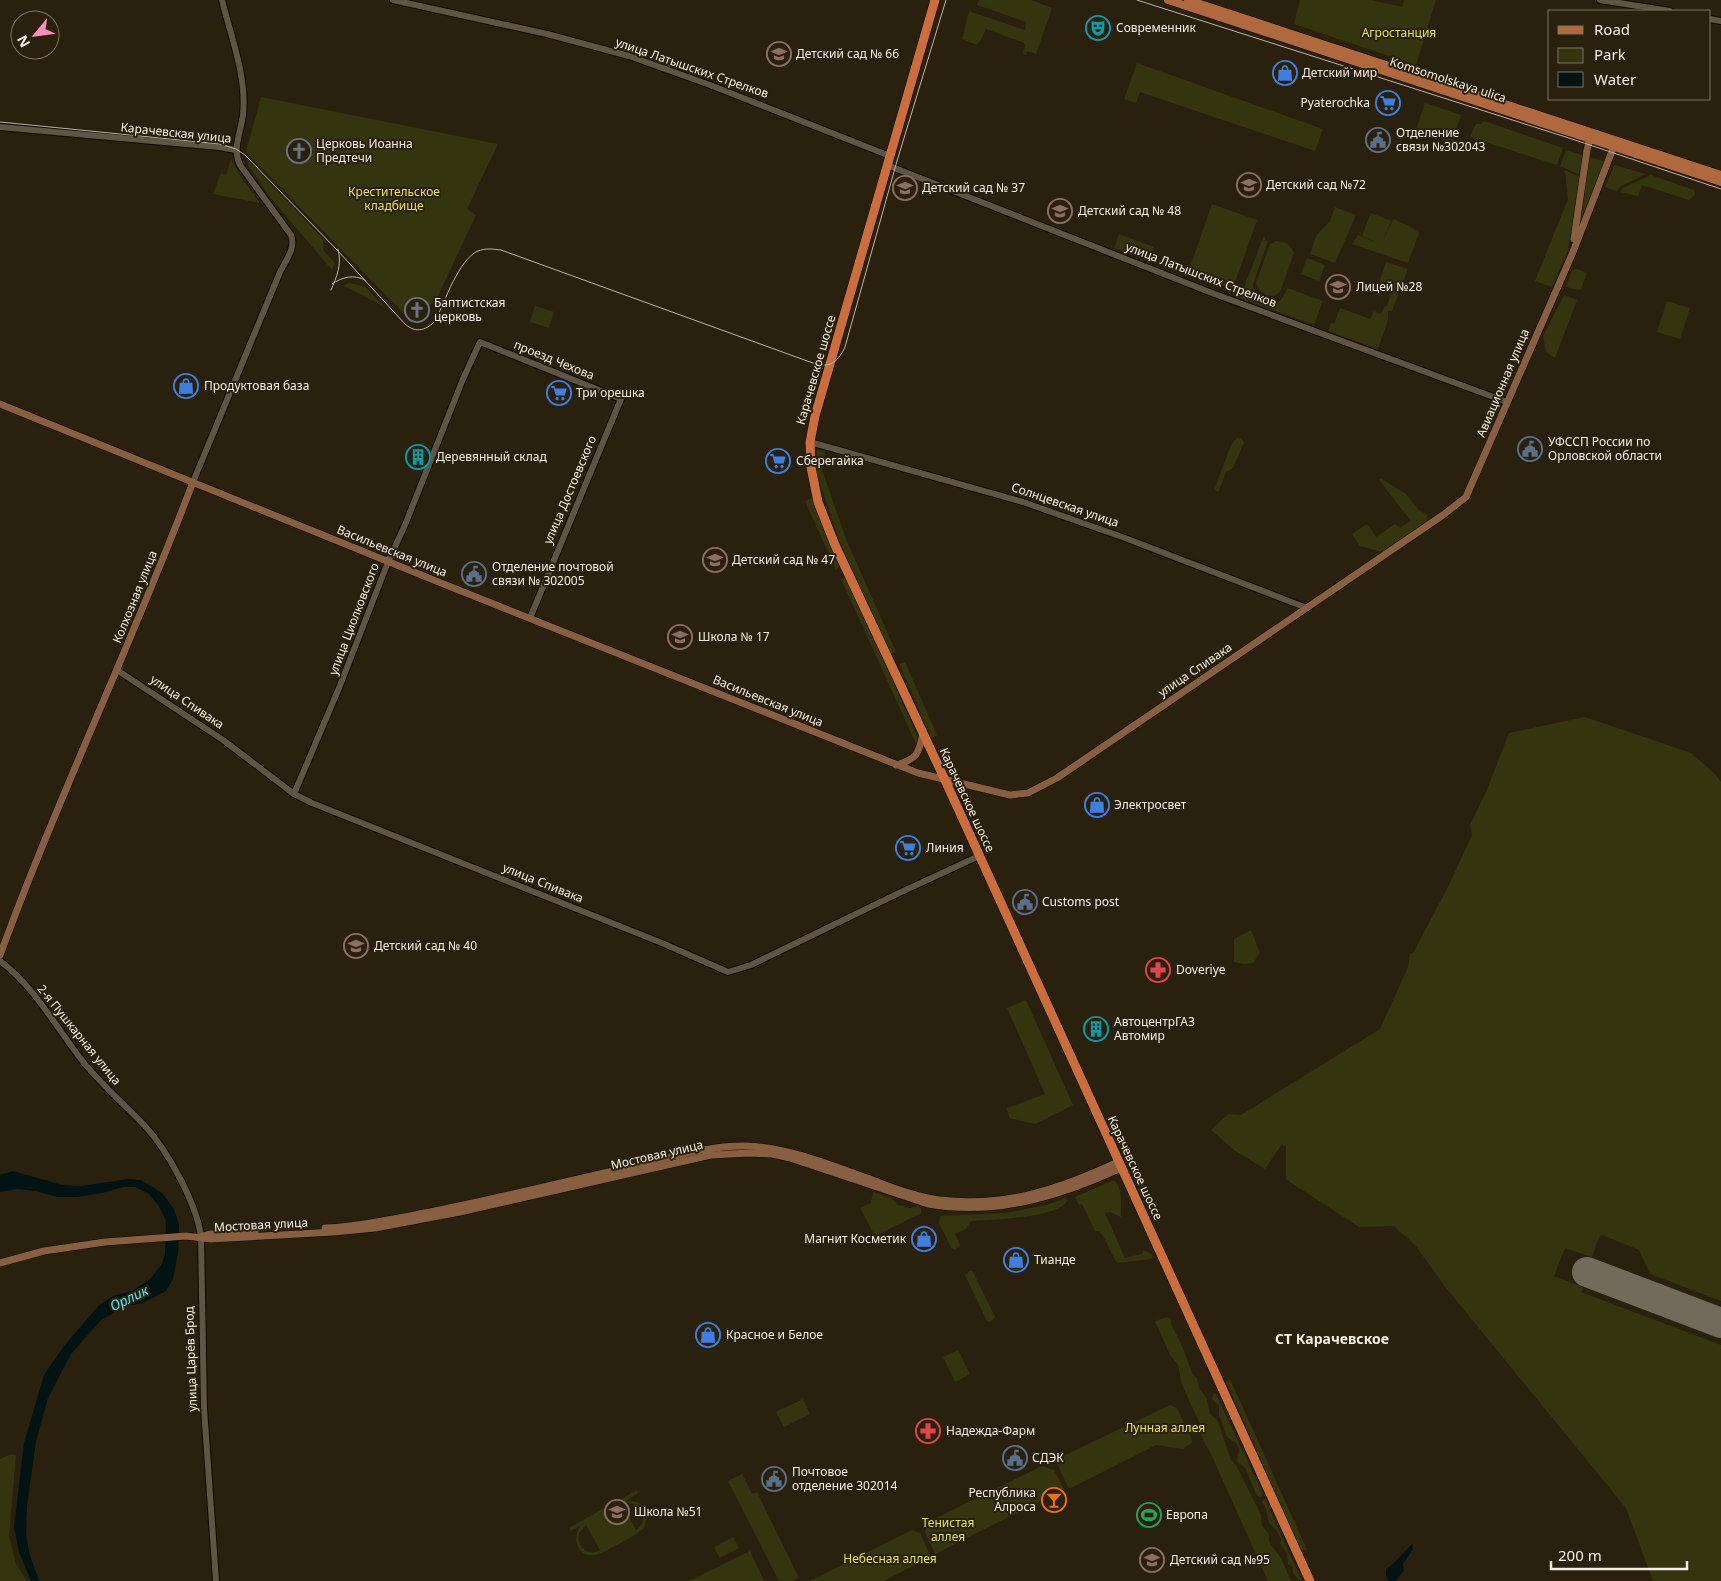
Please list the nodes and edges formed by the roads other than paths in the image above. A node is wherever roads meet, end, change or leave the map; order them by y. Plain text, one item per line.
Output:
1 (222, 0) edge
2 (393, 0) edge
3 (935, 0) edge
4 (1168, 0) edge
5 (1188, 0) edge
6 (1600, 0) edge
7 (1664, 10) edge
8 (0, 127) edge
9 (1593, 136) junction
10 (1614, 146) junction
11 (236, 150) junction
12 (889, 160) junction
13 (1721, 175) edge
14 (1721, 182) edge
15 (292, 247) joint
16 (1572, 252) junction
17 (480, 342) joint
18 (621, 399) joint
19 (1507, 402) junction
20 (0, 404) edge
21 (810, 442) junction
22 (193, 482) junction
23 (1444, 515) joint
24 (388, 562) junction
25 (1306, 608) junction
26 (530, 618) junction
27 (117, 670) junction
28 (922, 733) junction
29 (896, 765) junction
30 (945, 780) junction
31 (294, 794) junction
32 (979, 856) junction
33 (0, 955) edge
34 (0, 961) edge
35 (160, 1146) joint
36 (1119, 1165) junction
37 (200, 1237) junction
38 (0, 1263) edge
39 (216, 1581) edge
40 (1310, 1581) edge

1 - 11 street
2 - 12 street, улица Латышских Стрелков
3 - 12 highway, Карачевское шоссе
4 - 9 main road, Komsomolskaya ulica
5 - 9 main road, Komsomolskaya ulica
6 - 7 street
8 - 11 street, Карачевская улица
9 - 10 main road, Komsomolskaya ulica
9 - 13 main road, Komsomolskaya ulica
9 - 16 main road, Авиационная улица
10 - 14 main road, Komsomolskaya ulica
10 - 16 main road, Авиационная улица
11 - 15 street, Карачевская улица
12 - 19 street, улица Латышских Стрелков
12 - 21 highway, Карачевское шоссе
15 - 22 street, Колхозная улица
16 - 19 main road, Авиационная улица
17 - 18 street, проезд Чехова
17 - 24 street, улица Циолковского
18 - 26 street, улица Достоевского
19 - 23 main road, Авиационная улица
20 - 22 main road, Васильевская улица
21 - 25 street, Солнцевская улица
21 - 28 highway, Карачевское шоссе
22 - 24 main road, Васильевская улица
22 - 27 main road, Колхозная улица
23 - 25 main road, улица Спивака
24 - 26 main road, Васильевская улица
24 - 31 street, улица Циолковского
25 - 30 main road, улица Спивака
26 - 29 main road, Васильевская улица
27 - 31 street, улица Спивака
27 - 33 main road, Колхозная улица
28 - 29 main road
28 - 30 highway, Карачевское шоссе
29 - 30 main road, Васильевская улица
30 - 32 highway, Карачевское шоссе
31 - 32 street, улица Спивака
32 - 36 highway, Карачевское шоссе
34 - 35 street, 2-я Пушкарная улица
35 - 37 street, улица Царёв Брод
36 - 37 main road, Мостовая улица
36 - 40 highway, Карачевское шоссе
37 - 38 main road, Мостовая улица
37 - 39 street, улица Царёв Брод

